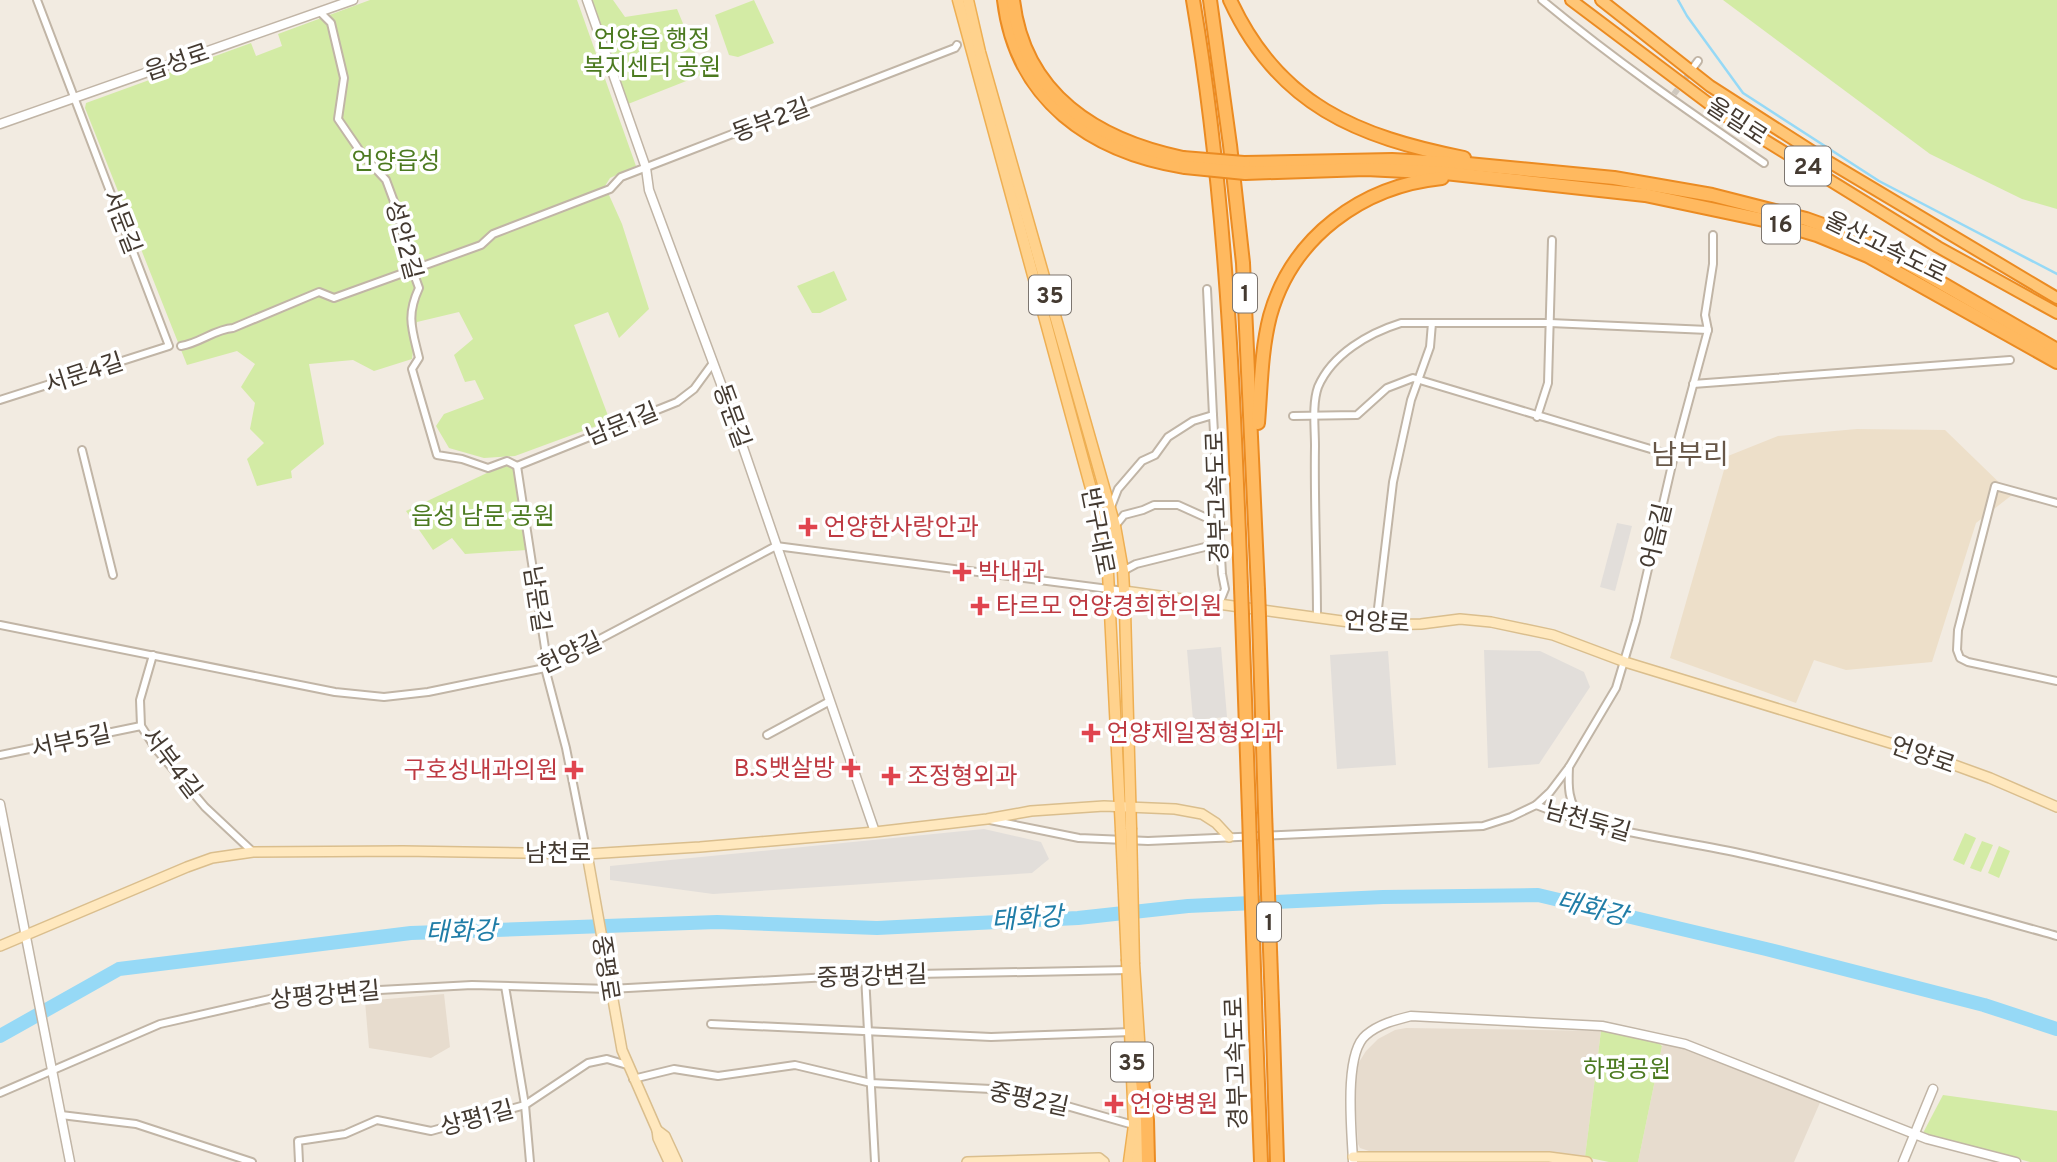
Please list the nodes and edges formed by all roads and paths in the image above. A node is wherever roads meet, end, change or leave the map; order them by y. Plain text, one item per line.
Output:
1 (37, 0) edge
2 (354, 0) edge
3 (587, 0) edge
4 (958, 0) edge
5 (968, 0) edge
6 (1004, 0) edge
7 (1013, 0) edge
8 (1191, 0) edge
9 (1210, 0) edge
10 (1230, 0) edge
11 (1542, 0) edge
12 (1572, 0) edge
13 (1601, 0) edge
14 (320, 12) junction
15 (957, 45) dead end
16 (1698, 61) dead end
17 (1692, 69) tunnel mouth
18 (75, 98) junction
19 (0, 124) edge
20 (1184, 162) junction
21 (1764, 163) dead end
22 (1245, 168) junction
23 (646, 169) junction
24 (1523, 169) junction
25 (1477, 177) junction
26 (1713, 235) dead end
27 (1552, 240) dead end
28 (413, 270) junction
29 (1207, 289) dead end
30 (2057, 298) edge
31 (2057, 313) edge
32 (1432, 323) junction
33 (1550, 323) junction
34 (1708, 330) junction
35 (169, 346) joint
36 (181, 346) dead end
37 (2057, 350) edge
38 (2010, 360) dead end
39 (2057, 362) edge
40 (713, 363) junction
41 (1418, 379) junction
42 (1693, 384) junction
43 (0, 400) edge
44 (1213, 415) junction
45 (1315, 415) junction
46 (1293, 416) dead end
47 (1537, 417) junction
48 (82, 450) dead end
49 (1674, 456) junction
50 (517, 466) junction
51 (1254, 479) junction
52 (2057, 503) edge
53 (1110, 509) junction
54 (1220, 524) junction
55 (1115, 526) junction
56 (1221, 543) junction
57 (776, 546) junction
58 (1123, 571) junction
59 (113, 575) dead end
60 (1109, 590) junction
61 (1124, 592) junction
62 (1219, 604) junction
63 (1317, 618) junction
64 (0, 625) edge
65 (1376, 625) junction
66 (153, 655) junction
67 (1626, 662) junction
68 (545, 668) junction
69 (2057, 681) edge
70 (830, 701) junction
71 (141, 726) junction
72 (767, 735) dead end
73 (0, 755) edge
74 (1569, 767) junction
75 (0, 804) edge
76 (1536, 805) junction
77 (1125, 806) junction
78 (2057, 806) edge
79 (987, 819) junction
80 (1582, 820) junction
81 (875, 832) junction
82 (1228, 837) junction
83 (253, 852) junction
84 (587, 854) junction
85 (25, 935) junction
86 (2057, 936) edge
87 (0, 946) edge
88 (1131, 966) junction
89 (865, 975) junction
90 (610, 984) junction
91 (505, 986) junction
92 (711, 1024) dead end
93 (868, 1031) junction
94 (1135, 1032) junction
95 (627, 1065) junction
96 (52, 1071) junction
97 (634, 1079) junction
98 (1142, 1081) junction
99 (871, 1083) junction
100 (1933, 1089) dead end
101 (0, 1093) edge
102 (525, 1105) junction
103 (61, 1115) junction
104 (1138, 1126) junction
105 (657, 1130) junction
106 (1914, 1134) junction
107 (1353, 1159) edge
108 (1391, 1160) edge
109 (70, 1162) edge
110 (252, 1162) edge
111 (299, 1162) edge
112 (530, 1162) edge
113 (669, 1162) edge
114 (677, 1162) edge
115 (875, 1162) edge
116 (967, 1162) edge
117 (1104, 1162) edge
118 (1129, 1162) edge
119 (1138, 1162) edge
120 (1148, 1162) edge
121 (1261, 1162) edge
122 (1277, 1162) edge
123 (1587, 1162) edge
124 (1903, 1162) edge
125 (2016, 1162) edge

1 - 18 street, 서문길
2 - 14 street, 읍성로
3 - 23 street, 동문길
4 - 60 main road, 반구대로 / 35
5 - 53 main road, 반구대로 / 35
6 - 20 highway
7 - 20 highway
8 - 121 highway, 경부고속도로 / 1, bridge
9 - 51 highway, 경부고속도로 / 1
10 - 24 highway
11 - 21 street
12 - 31 highway, 울밀로 / 24
13 - 30 highway, 울밀로 / 24
14 - 18 street, 읍성로
14 - 28 street, 성안2길
15 - 23 street, 동부2길
16 - 17 street
18 - 19 street, 읍성로
18 - 35 street, 서문길
20 - 22 highway, bridge
22 - 24 highway
22 - 25 highway
23 - 28 street, 동부2길
23 - 40 street, 동문길
24 - 37 highway, 울산고속도로 / 16
25 - 39 highway, 울산고속도로 / 16
25 - 51 highway
26 - 34 street, 어음길
27 - 33 street
28 - 36 street, 동부2길
28 - 50 street, 성안2길
29 - 44 street
32 - 33 street
32 - 41 street
32 - 45 street
33 - 34 street
33 - 47 street
34 - 42 street, 어음길
35 - 43 street, 서문4길
38 - 42 street
40 - 50 street, 남문1길
40 - 57 street, 동문길
41 - 45 street
41 - 47 street
41 - 65 street
42 - 49 street, 어음길
44 - 53 street
44 - 54 street
45 - 46 street
45 - 63 street
47 - 49 street
48 - 59 street
49 - 67 street, 어음길
50 - 68 street, 남문길
51 - 122 highway, 경부고속도로 / 1, bridge
52 - 69 street
53 - 55 main road, 반구대로 / 35
54 - 55 street
54 - 56 street
55 - 58 main road, 반구대로 / 35
56 - 58 street
56 - 62 street
57 - 60 street
57 - 68 street, 헌양길
57 - 70 street, 동문길
58 - 61 main road, 반구대로 / 35
60 - 61 street
60 - 77 main road, 반구대로 / 35
61 - 62 main road, 언양로
61 - 77 main road, 반구대로 / 35
62 - 63 main road, 언양로
63 - 65 main road, 언양로
64 - 66 street, 헌양길
65 - 67 main road, 언양로
66 - 68 street, 헌양길
66 - 71 street, 서부4길
67 - 74 street
67 - 78 main road, 언양로
68 - 84 street, 남문길
70 - 72 street
70 - 81 street, 동문길
71 - 73 street, 서부5길
71 - 83 street, 서부4길
74 - 76 street
74 - 80 street
75 - 85 street
76 - 80 street, 남천둑길
76 - 82 street, 남천둑길
77 - 79 main road, 남천로
77 - 82 main road, 남천로
77 - 88 main road, 반구대로 / 35, bridge
79 - 81 main road, 남천로
79 - 82 street, 남천둑길
80 - 86 street, 남천둑길
81 - 84 main road, 남천로
83 - 84 main road, 남천로
83 - 85 main road, 남천로
84 - 90 main road, 중평로
85 - 87 main road, 남천로
85 - 96 street
88 - 89 street, 중평강변길
88 - 94 main road, 35
89 - 90 street, 중평강변길
89 - 93 street
90 - 91 street, 상평강변길
90 - 95 main road, 중평로
91 - 96 street, 상평강변길
91 - 102 street
92 - 93 street
93 - 94 street
93 - 99 street
94 - 98 main road, 35
94 - 104 main road, 35
95 - 97 main road, 중평로
95 - 102 street, 상평1길
96 - 101 street, 상평강변길
96 - 103 street
97 - 99 street, 중평2길
97 - 105 main road, 중평로
98 - 104 main road, 35
98 - 120 highway
99 - 104 street, 중평2길
99 - 115 street
100 - 106 street
102 - 111 street, 상평1길
102 - 112 street
103 - 109 street
103 - 110 street
104 - 118 main road, 35
104 - 119 main road, 35
105 - 113 main road
105 - 114 main road
106 - 107 street
106 - 124 street
106 - 125 street
107 - 108 main road
108 - 123 main road
116 - 117 main road

